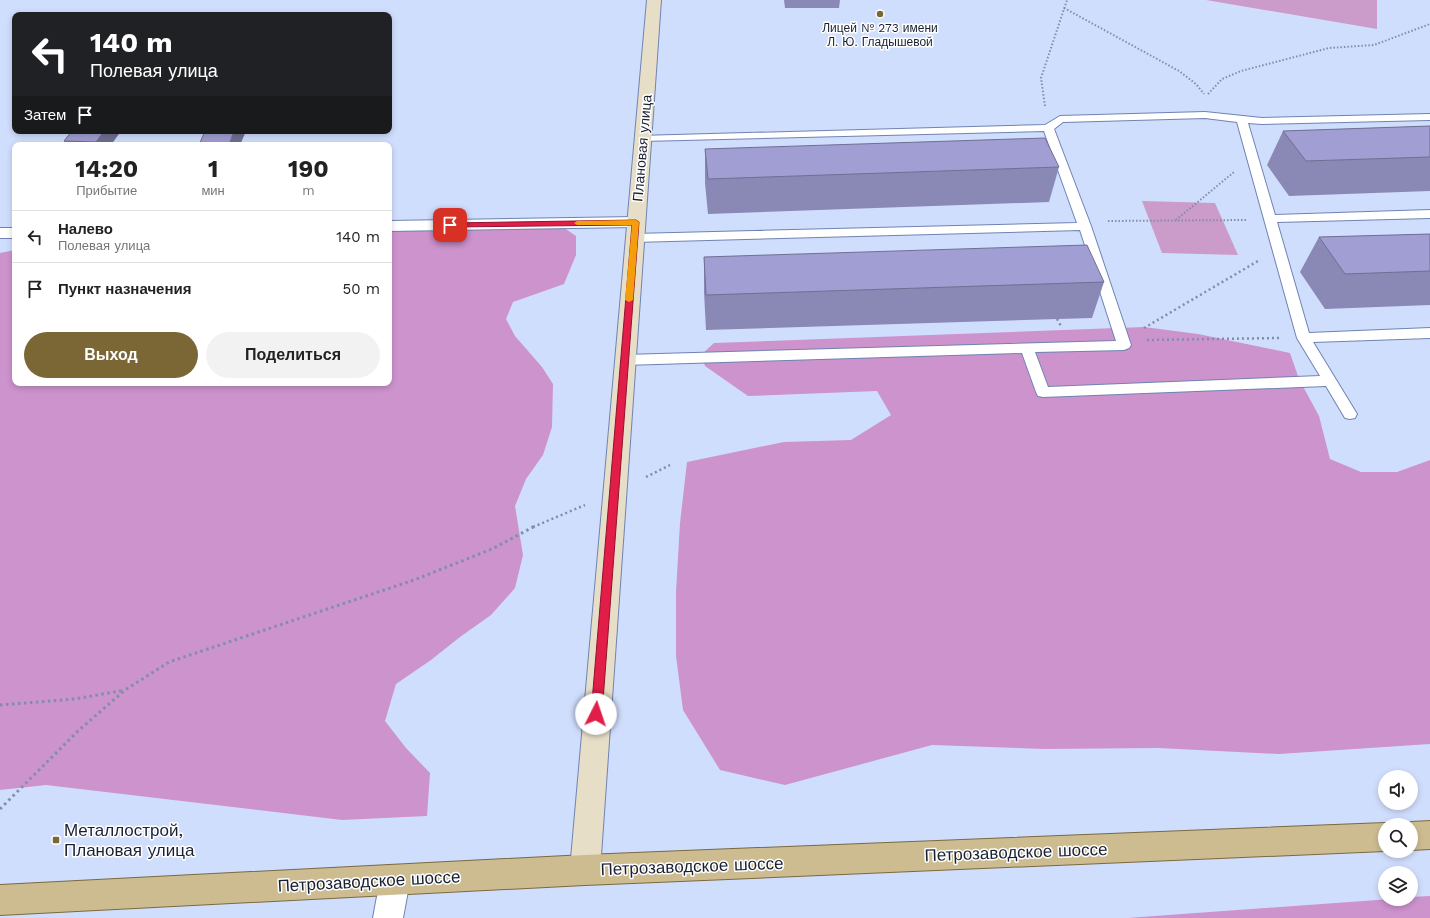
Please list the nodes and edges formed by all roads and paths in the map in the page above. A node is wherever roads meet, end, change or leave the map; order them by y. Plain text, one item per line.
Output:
1 (654, 0) edge
2 (1067, 0) edge
3 (1064, 8) junction
4 (1430, 24) edge
5 (1430, 117) edge
6 (1242, 119) junction
7 (1048, 128) junction
8 (643, 138) junction
9 (1253, 156) junction
10 (1430, 214) edge
11 (1271, 220) junction
12 (1176, 221) junction
13 (1084, 224) junction
14 (392, 226) edge
15 (635, 230) junction
16 (0, 233) edge
17 (12, 233) edge
18 (1279, 249) junction
19 (1430, 333) edge
20 (1304, 338) junction
21 (1122, 340) junction
22 (1027, 349) junction
23 (624, 360) junction
24 (1329, 381) junction
25 (1350, 414) dead end
26 (670, 465) dead end
27 (614, 492) junction
28 (125, 690) junction
29 (0, 705) edge
30 (0, 809) edge
31 (1430, 835) edge
32 (1418, 836) edge
33 (1378, 837) edge
34 (585, 870) junction
35 (395, 880) junction
36 (0, 900) edge
37 (388, 918) edge

1 - 8 street, Плановая улица
2 - 3 path
3 - 4 path
3 - 7 path
5 - 6 lane
6 - 7 lane
6 - 9 lane
7 - 8 lane
7 - 13 lane
8 - 15 street, Плановая улица
9 - 11 lane
9 - 12 path
10 - 11 lane
11 - 12 path
11 - 18 lane
12 - 13 path
13 - 15 lane
13 - 21 lane
14 - 15 street
15 - 23 street, Плановая улица
16 - 17 street
18 - 20 lane
18 - 21 path
19 - 20 lane
20 - 21 path
20 - 24 lane
21 - 22 lane
22 - 23 lane
22 - 24 lane
23 - 27 street, Плановая улица
24 - 25 lane
26 - 27 path
27 - 28 path
27 - 34 street, Плановая улица
28 - 29 path
28 - 30 path
31 - 32 main road
33 - 34 main road, Петрозаводское шоссе
34 - 35 main road, Петрозаводское шоссе
35 - 36 main road, Петрозаводское шоссе
35 - 37 street

